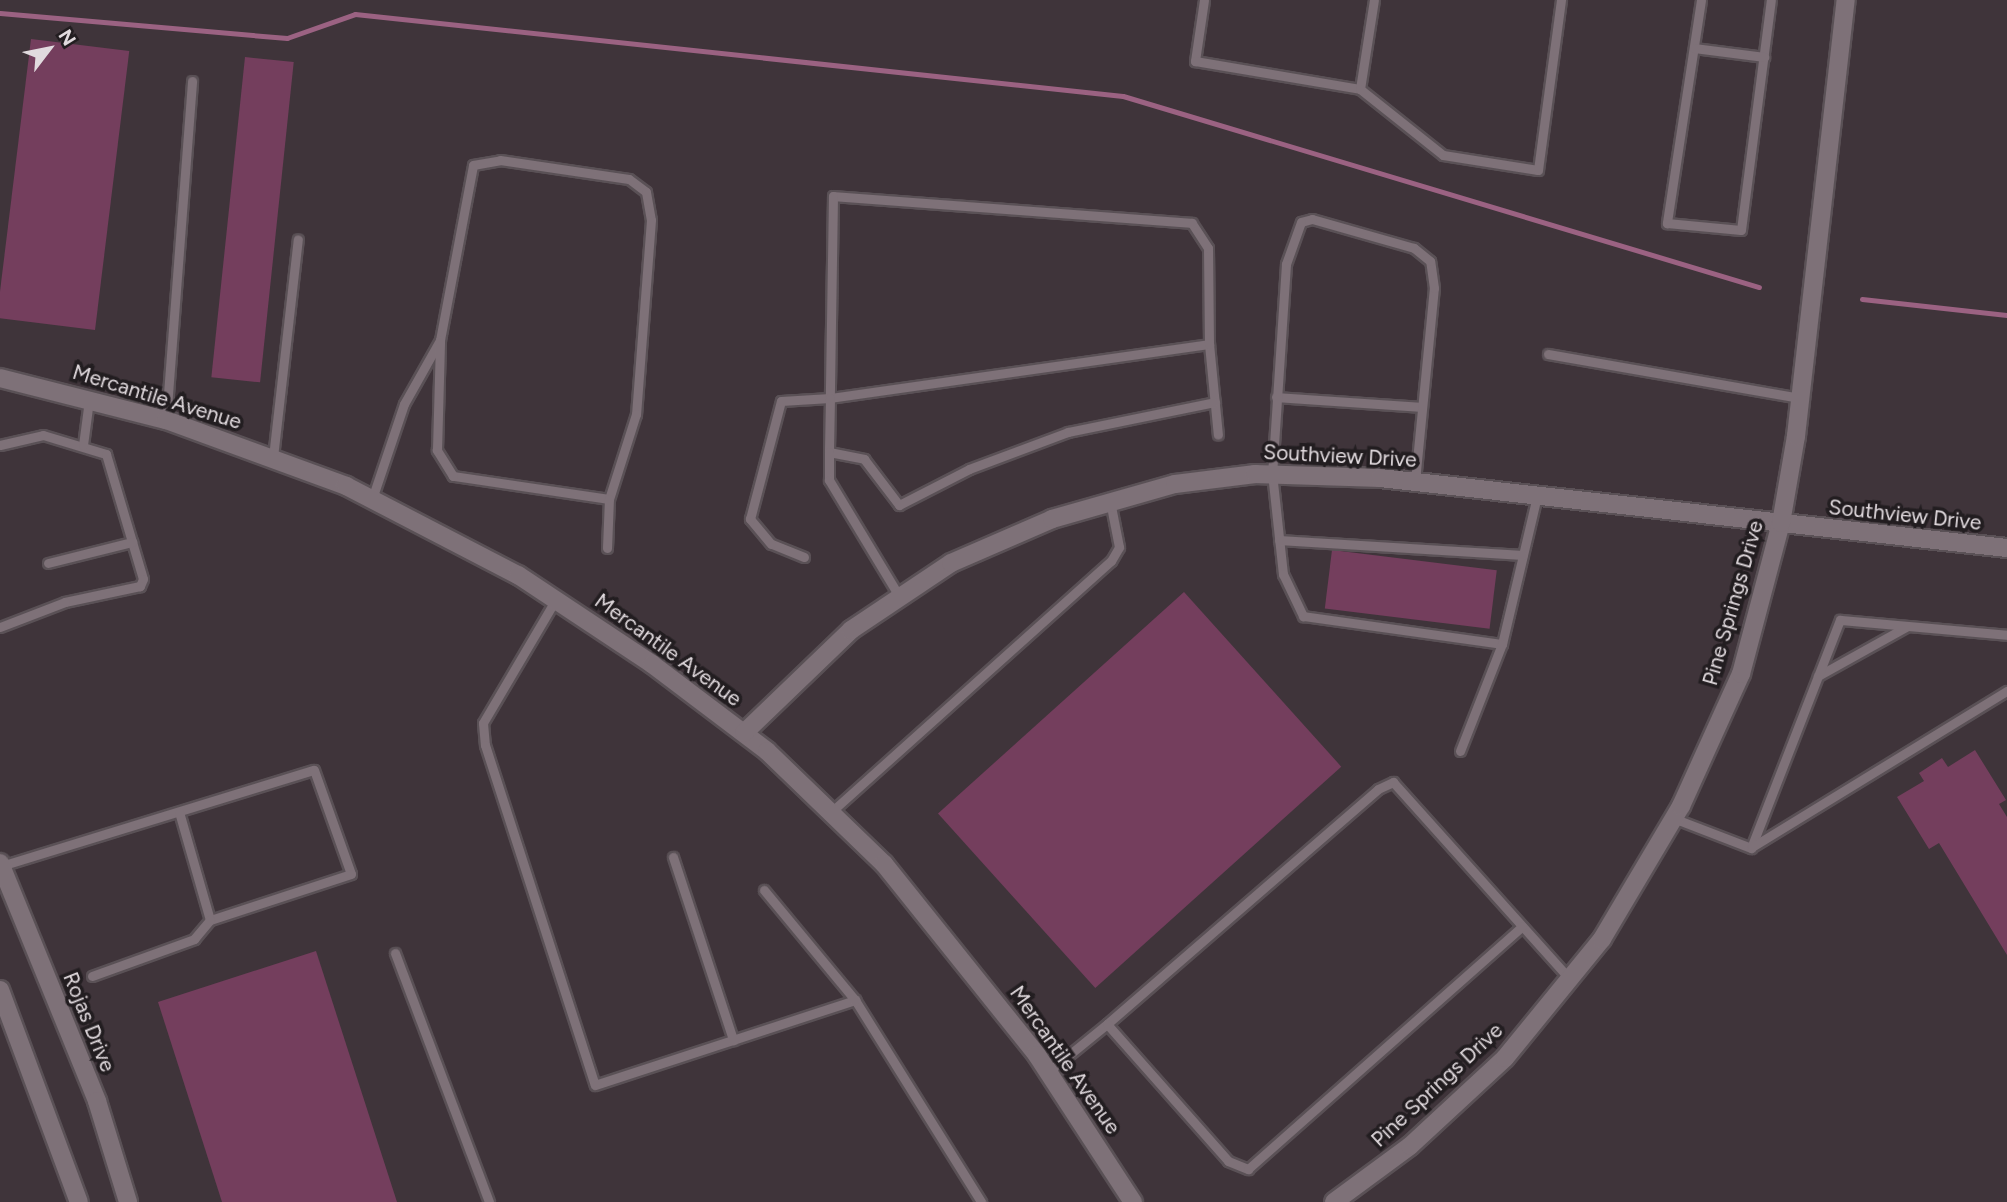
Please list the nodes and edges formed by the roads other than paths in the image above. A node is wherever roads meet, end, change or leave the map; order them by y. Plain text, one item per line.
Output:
1 (1204, 0) edge
2 (1374, 0) edge
3 (1561, 0) edge
4 (1701, 0) edge
5 (1771, 0) edge
6 (1846, 0) edge
7 (1694, 48) junction
8 (1764, 57) junction
9 (192, 81) dead end
10 (1360, 89) junction
11 (298, 239) dead end
12 (440, 340) junction
13 (1209, 344) junction
14 (1548, 354) dead end
15 (0, 378) edge
16 (1276, 397) junction
17 (89, 398) junction
18 (830, 398) junction
19 (1801, 398) junction
20 (1215, 402) junction
21 (1422, 407) junction
22 (166, 420) junction
23 (1218, 435) dead end
24 (0, 445) edge
25 (83, 445) junction
26 (829, 452) junction
27 (273, 457) junction
28 (1272, 473) junction
29 (1415, 481) junction
30 (1537, 496) junction
31 (372, 499) junction
32 (609, 499) junction
33 (1110, 500) junction
34 (1781, 523) junction
35 (1279, 540) junction
36 (132, 542) junction
37 (607, 548) dead end
38 (2007, 548) edge
39 (1522, 555) junction
40 (804, 557) dead end
41 (48, 563) dead end
42 (899, 596) junction
43 (556, 599) junction
44 (1908, 626) junction
45 (0, 627) edge
46 (2007, 635) edge
47 (1502, 644) junction
48 (1818, 676) junction
49 (2007, 691) edge
50 (744, 733) junction
51 (1460, 751) dead end
52 (179, 811) junction
53 (831, 812) junction
54 (1673, 818) junction
55 (1751, 848) junction
56 (673, 857) dead end
57 (0, 864) edge
58 (764, 890) dead end
59 (210, 920) junction
60 (1522, 927) junction
61 (396, 953) dead end
62 (92, 976) dead end
63 (1570, 979) junction
64 (0, 990) edge
65 (855, 1000) junction
66 (1107, 1024) junction
67 (733, 1040) junction
68 (1048, 1072) junction
69 (79, 1202) edge
70 (128, 1202) edge
71 (489, 1202) edge
72 (981, 1202) edge
73 (1133, 1202) edge
74 (1334, 1202) edge

1 - 10 lane
2 - 10 lane
3 - 10 lane
4 - 7 lane
5 - 8 lane
6 - 19 street, Pine Springs Drive
7 - 8 lane
7 - 8 lane
9 - 22 lane
11 - 27 lane
12 - 31 lane
12 - 32 lane
12 - 32 lane
13 - 18 lane
13 - 18 lane
13 - 20 lane
14 - 19 lane
15 - 17 street, Mercantile Avenue
16 - 21 lane
16 - 21 lane
16 - 28 lane
17 - 22 street, Mercantile Avenue
17 - 25 lane
18 - 26 lane
18 - 40 lane
19 - 34 street, Pine Springs Drive
20 - 23 lane
20 - 26 lane
21 - 29 lane
22 - 27 street, Mercantile Avenue
24 - 25 lane
25 - 36 lane
26 - 42 lane
27 - 31 street, Mercantile Avenue
28 - 29 street, Southview Drive
28 - 33 street, Southview Drive
28 - 35 lane
29 - 30 street, Southview Drive
30 - 34 street, Southview Drive
30 - 39 lane
31 - 43 street, Mercantile Avenue
32 - 37 lane
33 - 42 street, Southview Drive
33 - 53 lane
34 - 38 street, Southview Drive
34 - 54 street, Pine Springs Drive
35 - 39 lane
35 - 47 lane
36 - 41 lane
36 - 45 lane
39 - 47 lane
42 - 50 street, Southview Drive
43 - 50 street, Mercantile Avenue
43 - 67 lane
44 - 46 lane
44 - 48 lane
44 - 48 lane
47 - 51 lane
48 - 55 lane
49 - 55 lane
50 - 53 street, Mercantile Avenue
52 - 57 lane
52 - 59 lane
52 - 59 lane
53 - 68 street, Mercantile Avenue
54 - 55 lane
54 - 63 street, Pine Springs Drive
56 - 67 lane
57 - 70 street, Rojas Drive
58 - 65 lane
59 - 62 lane
60 - 63 lane
60 - 66 lane
60 - 66 lane
61 - 71 lane
63 - 74 street, Pine Springs Drive
64 - 69 street
65 - 67 lane
65 - 72 lane
66 - 68 lane
68 - 73 street, Mercantile Avenue

